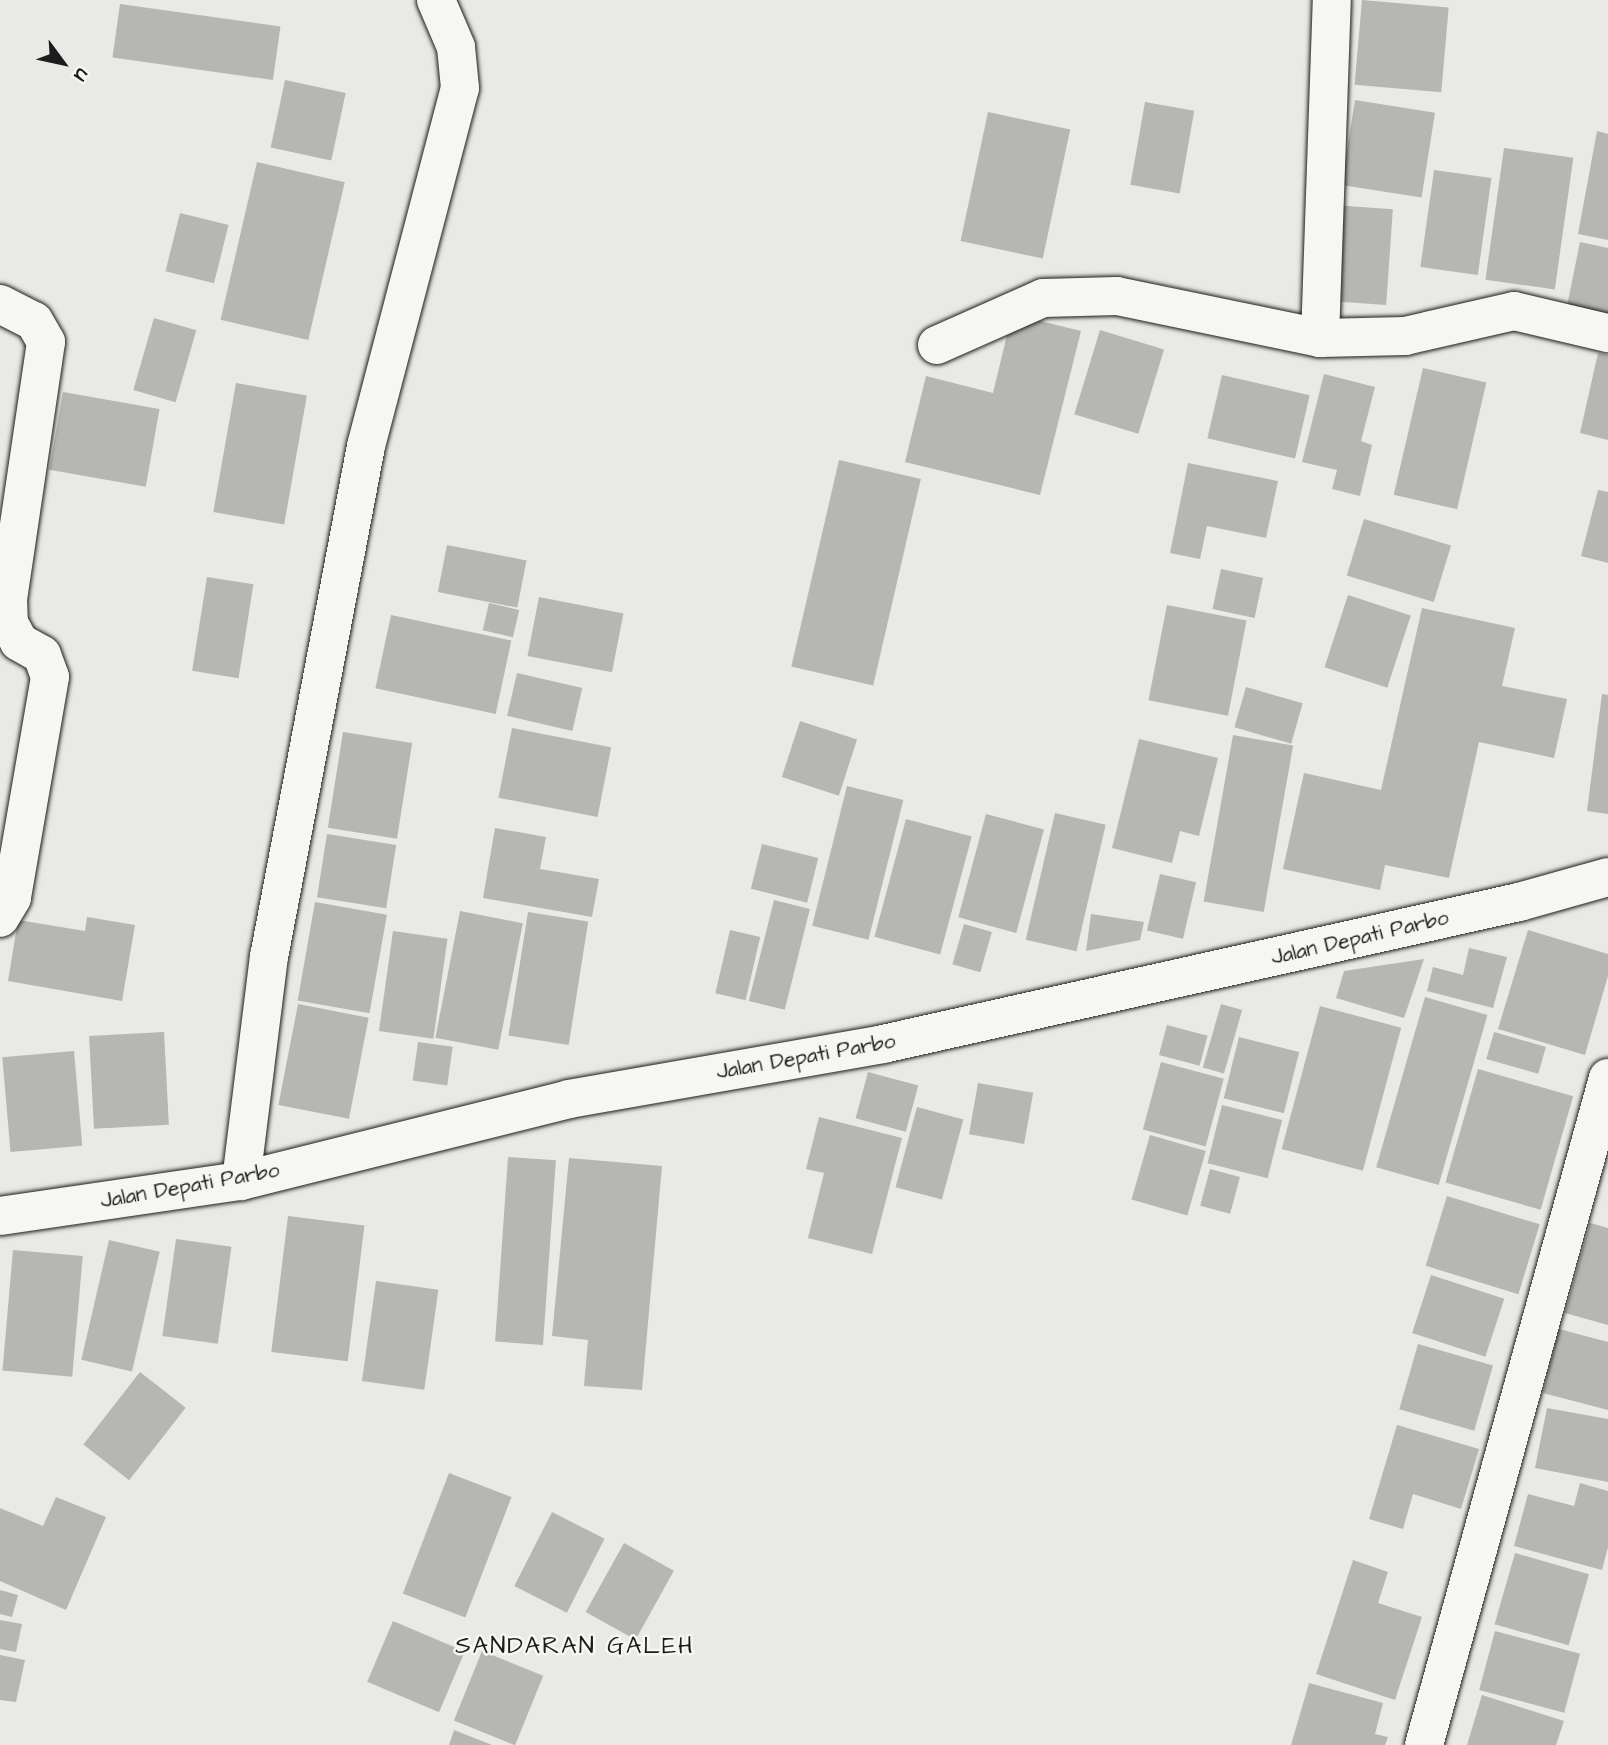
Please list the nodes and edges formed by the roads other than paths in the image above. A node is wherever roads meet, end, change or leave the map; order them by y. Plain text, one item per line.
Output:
1 (436, 0) edge
2 (1332, 0) edge
3 (0, 304) edge
4 (1608, 333) edge
5 (1320, 338) junction
6 (937, 345) dead end
7 (1608, 877) edge
8 (0, 918) edge
9 (1608, 1078) edge
10 (241, 1181) junction
11 (0, 1216) edge
12 (1424, 1745) edge

1 - 10 street
2 - 5 street
3 - 8 street
4 - 5 street
5 - 6 street
7 - 10 street, Jalan Depati Parbo
9 - 12 street
10 - 11 street, Jalan Depati Parbo

